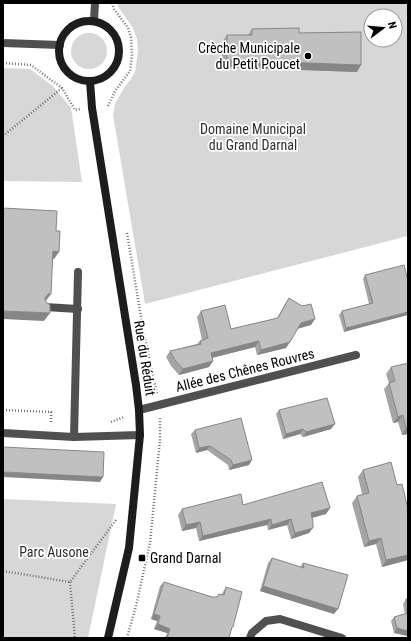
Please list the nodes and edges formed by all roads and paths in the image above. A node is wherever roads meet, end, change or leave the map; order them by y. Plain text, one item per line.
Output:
1 (94, 3) edge
2 (112, 3) edge
3 (94, 20) junction
4 (3, 43) edge
5 (60, 45) junction
6 (3, 63) edge
7 (90, 81) junction
8 (62, 88) junction
9 (108, 106) dead end
10 (76, 110) dead end
11 (3, 136) edge
12 (78, 272) dead end
13 (45, 307) edge
14 (78, 309) junction
15 (356, 355) dead end
16 (139, 410) junction
17 (3, 434) edge
18 (140, 435) junction
19 (74, 437) junction
20 (116, 520) dead end
21 (3, 571) edge
22 (70, 582) junction
23 (75, 638) edge
24 (108, 638) edge
25 (250, 638) edge
26 (342, 638) edge

1 - 3 street
2 - 9 path
3 - 5 street
3 - 7 street
4 - 5 street
5 - 7 street
6 - 8 path
7 - 16 street, Rue du Réduit
8 - 10 path
8 - 11 path
12 - 14 street
13 - 14 street
14 - 19 street
15 - 16 street, Allée des Chênes Rouvres
16 - 18 street, Rue du Réduit
17 - 19 street
18 - 19 street
18 - 24 street, Rue du Réduit
20 - 22 path
21 - 22 path
22 - 23 path
25 - 26 street

